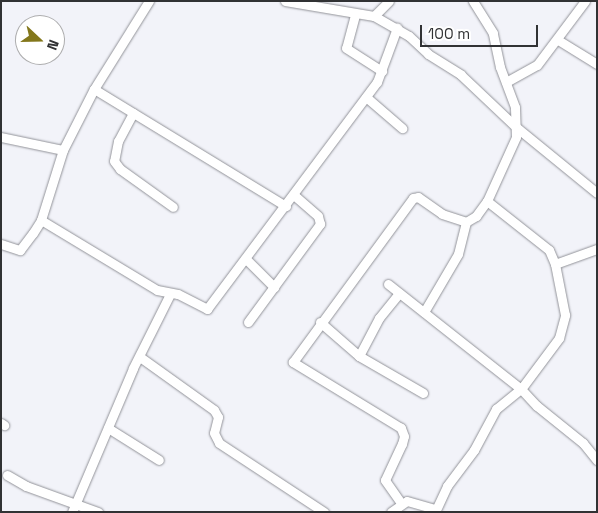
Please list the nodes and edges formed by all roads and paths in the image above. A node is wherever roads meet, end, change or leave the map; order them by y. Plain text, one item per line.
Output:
1 (149, 1) edge
2 (285, 1) edge
3 (389, 1) edge
4 (473, 1) edge
5 (585, 1) edge
6 (355, 15) junction
7 (374, 16) junction
8 (397, 28) junction
9 (558, 40) junction
10 (597, 64) edge
11 (382, 71) junction
12 (506, 82) junction
13 (94, 90) junction
14 (366, 97) junction
15 (134, 113) junction
16 (402, 128) dead end
17 (516, 128) junction
18 (1, 137) edge
19 (63, 150) junction
20 (597, 193) edge
21 (294, 195) junction
22 (487, 201) junction
23 (286, 206) junction
24 (172, 207) dead end
25 (41, 220) junction
26 (466, 222) junction
27 (1, 244) edge
28 (597, 249) edge
29 (246, 260) junction
30 (556, 264) junction
31 (388, 284) dead end
32 (274, 287) junction
33 (399, 293) junction
34 (170, 294) junction
35 (424, 312) junction
36 (248, 322) dead end
37 (320, 322) junction
38 (359, 356) junction
39 (140, 357) junction
40 (521, 389) junction
41 (423, 393) dead end
42 (108, 428) junction
43 (159, 460) dead end
44 (597, 460) edge
45 (7, 475) dead end
46 (401, 503) junction
47 (74, 508) edge
48 (435, 510) edge
49 (98, 512) edge
50 (324, 512) edge
51 (392, 512) edge

1 - 13 street
2 - 6 street
3 - 7 street
4 - 12 street
5 - 9 street
6 - 7 street
6 - 11 street
7 - 8 street
8 - 11 street
8 - 17 street
9 - 10 street
9 - 12 street
11 - 14 street
12 - 17 street
13 - 15 street
13 - 19 street
14 - 16 street
14 - 21 street
15 - 23 street
15 - 24 street
17 - 20 street
17 - 22 street
18 - 19 street
19 - 25 street
21 - 23 street
21 - 32 street
22 - 26 street
22 - 30 street
23 - 29 street
25 - 27 street
25 - 34 street
26 - 35 street
26 - 37 street
28 - 30 street
29 - 32 street
29 - 34 street
30 - 40 street
31 - 33 street
32 - 36 street
33 - 35 street
33 - 38 street
34 - 39 street
35 - 40 street
37 - 38 street
37 - 46 street
38 - 41 street
39 - 42 street
39 - 50 street
40 - 44 street
40 - 48 street
42 - 43 street
42 - 47 street
45 - 47 street
46 - 48 street
46 - 51 street
47 - 49 street

